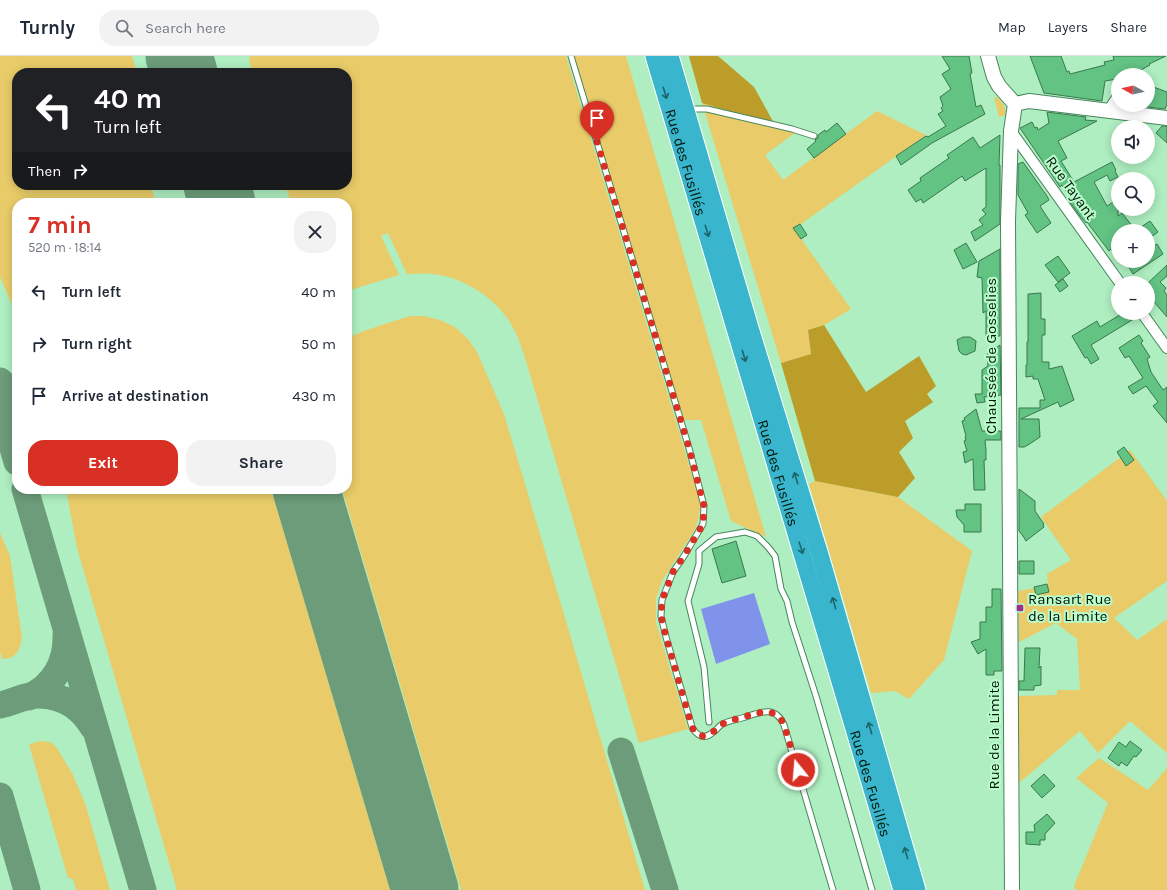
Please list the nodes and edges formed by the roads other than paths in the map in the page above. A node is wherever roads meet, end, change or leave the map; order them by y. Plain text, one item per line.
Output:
1 (571, 56) edge
2 (654, 56) edge
3 (670, 56) edge
4 (988, 56) edge
5 (1015, 104) junction
6 (1111, 106) edge
7 (1108, 111) junction
8 (686, 112) junction
9 (1167, 118) edge
10 (1011, 131) junction
11 (814, 136) dead end
12 (1115, 276) edge
13 (1147, 320) edge
14 (1167, 348) edge
15 (690, 546) junction
16 (699, 551) junction
17 (1010, 580) joint
18 (709, 722) dead end
19 (833, 890) edge
20 (872, 890) edge
21 (902, 890) edge
22 (917, 890) edge
23 (1012, 890) edge

1 - 15 lane
2 -> 21 highway, Rue des Fusillés
3 - 8 highway, Rue des Fusillés
4 - 5 street
5 - 7 street
5 - 10 street, Chaussée de Gosselies
6 - 7 street
7 - 9 street
8 - 11 lane
22 -> 8 highway, Rue des Fusillés
10 - 12 street, Rue Tayant
10 - 17 street, Chaussée de Gosselies
13 - 14 street
15 - 16 lane
15 - 19 lane
16 - 18 lane
16 - 20 lane
17 - 23 street, Rue de la Limite

